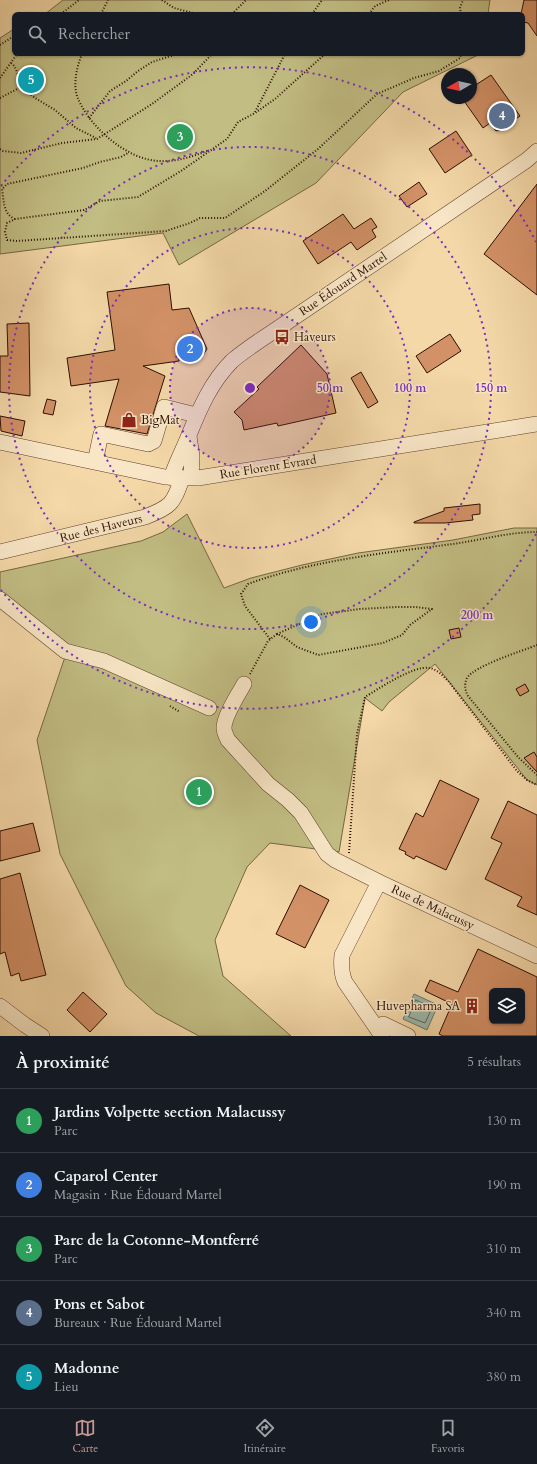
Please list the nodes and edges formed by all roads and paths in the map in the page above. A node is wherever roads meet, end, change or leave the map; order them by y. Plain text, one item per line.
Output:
1 (79, 0) edge
2 (108, 0) edge
3 (162, 0) edge
4 (246, 0) edge
5 (322, 0) edge
6 (389, 0) edge
7 (463, 0) edge
8 (64, 12) edge
9 (102, 12) edge
10 (189, 12) edge
11 (236, 12) edge
12 (313, 12) edge
13 (370, 12) edge
14 (461, 12) edge
15 (12, 37) edge
16 (0, 45) edge
17 (16, 56) edge
18 (81, 56) edge
19 (171, 56) edge
20 (210, 56) edge
21 (283, 56) edge
22 (323, 56) edge
23 (460, 56) edge
24 (11, 63) junction
25 (0, 78) edge
26 (25, 85) junction
27 (0, 98) edge
28 (255, 113) junction
29 (89, 118) junction
30 (104, 134) junction
31 (98, 139) junction
32 (0, 149) edge
33 (210, 150) junction
34 (128, 153) junction
35 (534, 156) edge
36 (15, 219) junction
37 (196, 415) junction
38 (537, 424) edge
39 (0, 442) edge
40 (95, 462) junction
41 (182, 478) junction
42 (537, 532) edge
43 (0, 552) edge
44 (0, 599) edge
45 (277, 634) junction
46 (270, 639) junction
47 (537, 645) edge
48 (244, 684) joint
49 (208, 708) dead end
50 (537, 775) edge
51 (537, 785) edge
52 (348, 866) junction
53 (379, 882) junction
54 (537, 956) edge
55 (0, 1006) edge
56 (379, 1032) edge
57 (42, 1036) edge
58 (408, 1036) edge

1 - 8 path
2 - 9 path
3 - 10 path
4 - 11 path
5 - 12 path
6 - 13 path
7 - 14 path
15 - 16 path
17 - 24 path
18 - 29 path
19 - 29 path
20 - 30 path
21 - 28 path
22 - 28 path
23 - 36 path
24 - 25 path
24 - 26 path
26 - 26 path
26 - 27 path
26 - 31 path
28 - 33 path
29 - 30 path
30 - 31 path
30 - 34 path
31 - 32 path
33 - 34 path
33 - 36 path
34 - 36 path
35 - 37 street, Rue Édouard Martel
37 - 40 street
37 - 41 street, Rue Édouard Martel
38 - 41 street, Rue Florent Evrard
39 - 40 street, Rue Florent Evrard
40 - 41 street, Rue Florent Evrard
41 - 43 street, Rue des Haveurs
42 - 46 path
44 - 49 street
45 - 45 path
45 - 46 path
46 - 48 path
47 - 50 path
48 - 52 street
51 - 52 path
52 - 53 street
53 - 54 street, Rue de Malacussy
53 - 56 street, Rue de Malacussy
55 - 57 street
56 - 58 street

